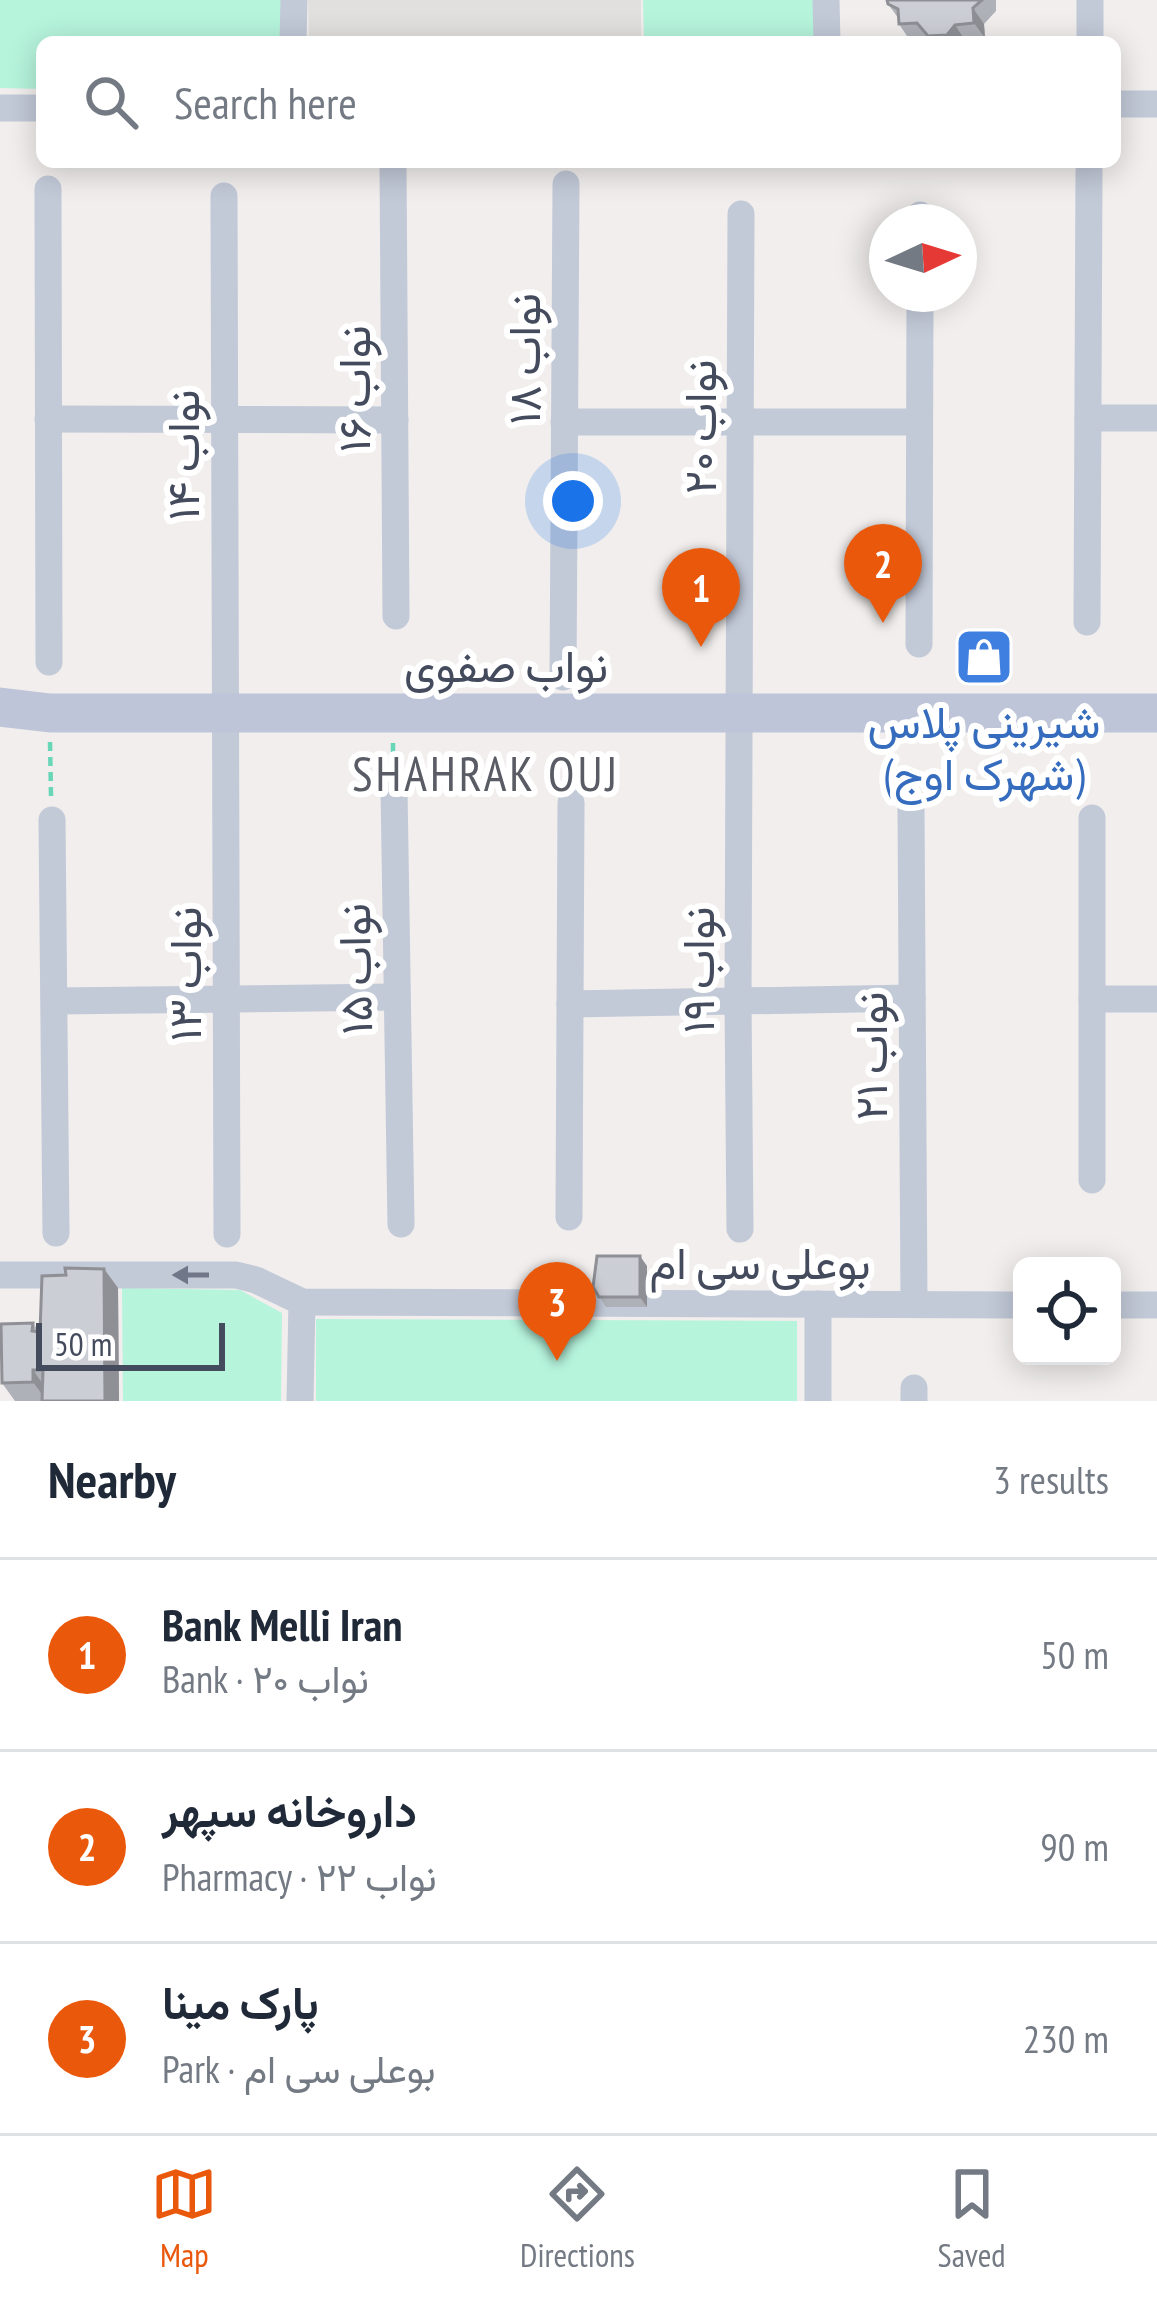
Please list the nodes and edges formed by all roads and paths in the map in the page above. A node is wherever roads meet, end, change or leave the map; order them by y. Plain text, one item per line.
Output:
1 (294, 0) edge
2 (826, 0) edge
3 (1090, 0) edge
4 (293, 36) edge
5 (826, 36) edge
6 (1090, 36) edge
7 (1121, 104) edge
8 (1157, 104) edge
9 (0, 108) edge
10 (36, 108) edge
11 (393, 168) edge
12 (1089, 171) dead end
13 (566, 184) dead end
14 (48, 188) dead end
15 (224, 196) dead end
16 (741, 214) dead end
17 (920, 312) edge
18 (1088, 418) junction
19 (1157, 418) edge
20 (48, 419) junction
21 (224, 419) junction
22 (395, 420) junction
23 (564, 422) junction
24 (741, 422) junction
25 (919, 422) junction
26 (396, 616) dead end
27 (1087, 622) dead end
28 (919, 644) dead end
29 (49, 662) dead end
30 (563, 677) dead end
31 (0, 707) edge
32 (50, 712) junction
33 (225, 712) junction
34 (741, 712) junction
35 (392, 713) junction
36 (1157, 713) edge
37 (394, 789) joint
38 (571, 803) dead end
39 (911, 808) dead end
40 (1092, 818) dead end
41 (52, 820) joint
42 (397, 997) junction
43 (912, 998) junction
44 (226, 999) junction
45 (1092, 999) junction
46 (1157, 999) edge
47 (55, 1001) junction
48 (738, 1001) junction
49 (570, 1004) junction
50 (1092, 1180) dead end
51 (569, 1217) dead end
52 (400, 1224) dead end
53 (740, 1229) dead end
54 (56, 1232) dead end
55 (227, 1234) dead end
56 (0, 1275) edge
57 (302, 1302) junction
58 (818, 1304) junction
59 (914, 1304) junction
60 (1013, 1305) edge
61 (1121, 1305) edge
62 (1157, 1305) edge
63 (300, 1401) edge
64 (818, 1401) edge

1 - 4 street
2 - 5 street
3 - 6 street
7 - 8 street
9 - 10 street
11 - 22 street, نواب ۱۶
12 - 18 street
13 - 23 street, نواب ۱۸
14 - 20 street
15 - 21 street, نواب ۱۴
16 - 24 street, نواب ۲۰
17 - 25 street
18 - 19 street
18 - 27 street
20 - 21 street
20 - 29 street
21 - 22 street
21 - 33 street, نواب ۱۴
22 - 26 street, نواب ۱۶
23 - 24 street
23 - 30 street, نواب ۱۸
24 - 25 street
24 - 34 street, نواب ۲۰
25 - 28 street
31 - 32 street, نواب صفوی
32 - 33 street, نواب صفوی
32 - 41 path
33 - 35 street, نواب صفوی
33 - 44 street, نواب ۱۳
34 - 35 street, نواب صفوی
34 - 36 street, نواب صفوی
34 - 48 street, نواب ۱۹
35 - 37 path
37 - 42 street, نواب ۱۵
38 - 49 street
39 - 43 street, نواب ۲۱
40 - 45 street
41 - 47 street
42 - 44 street
42 - 52 street, نواب ۱۵
43 - 48 street
43 - 59 street, نواب ۲۱
44 - 47 street
44 - 55 street, نواب ۱۳
45 - 46 street
45 - 50 street
47 - 54 street
48 - 49 street
48 - 53 street, نواب ۱۹
49 - 51 street
57 -> 56 street, بوعلی سی ام
57 - 58 street, بوعلی سی ام
57 - 63 street
58 - 59 street, بوعلی سی ام
58 - 64 street
59 - 60 street, بوعلی سی ام
61 - 62 street

